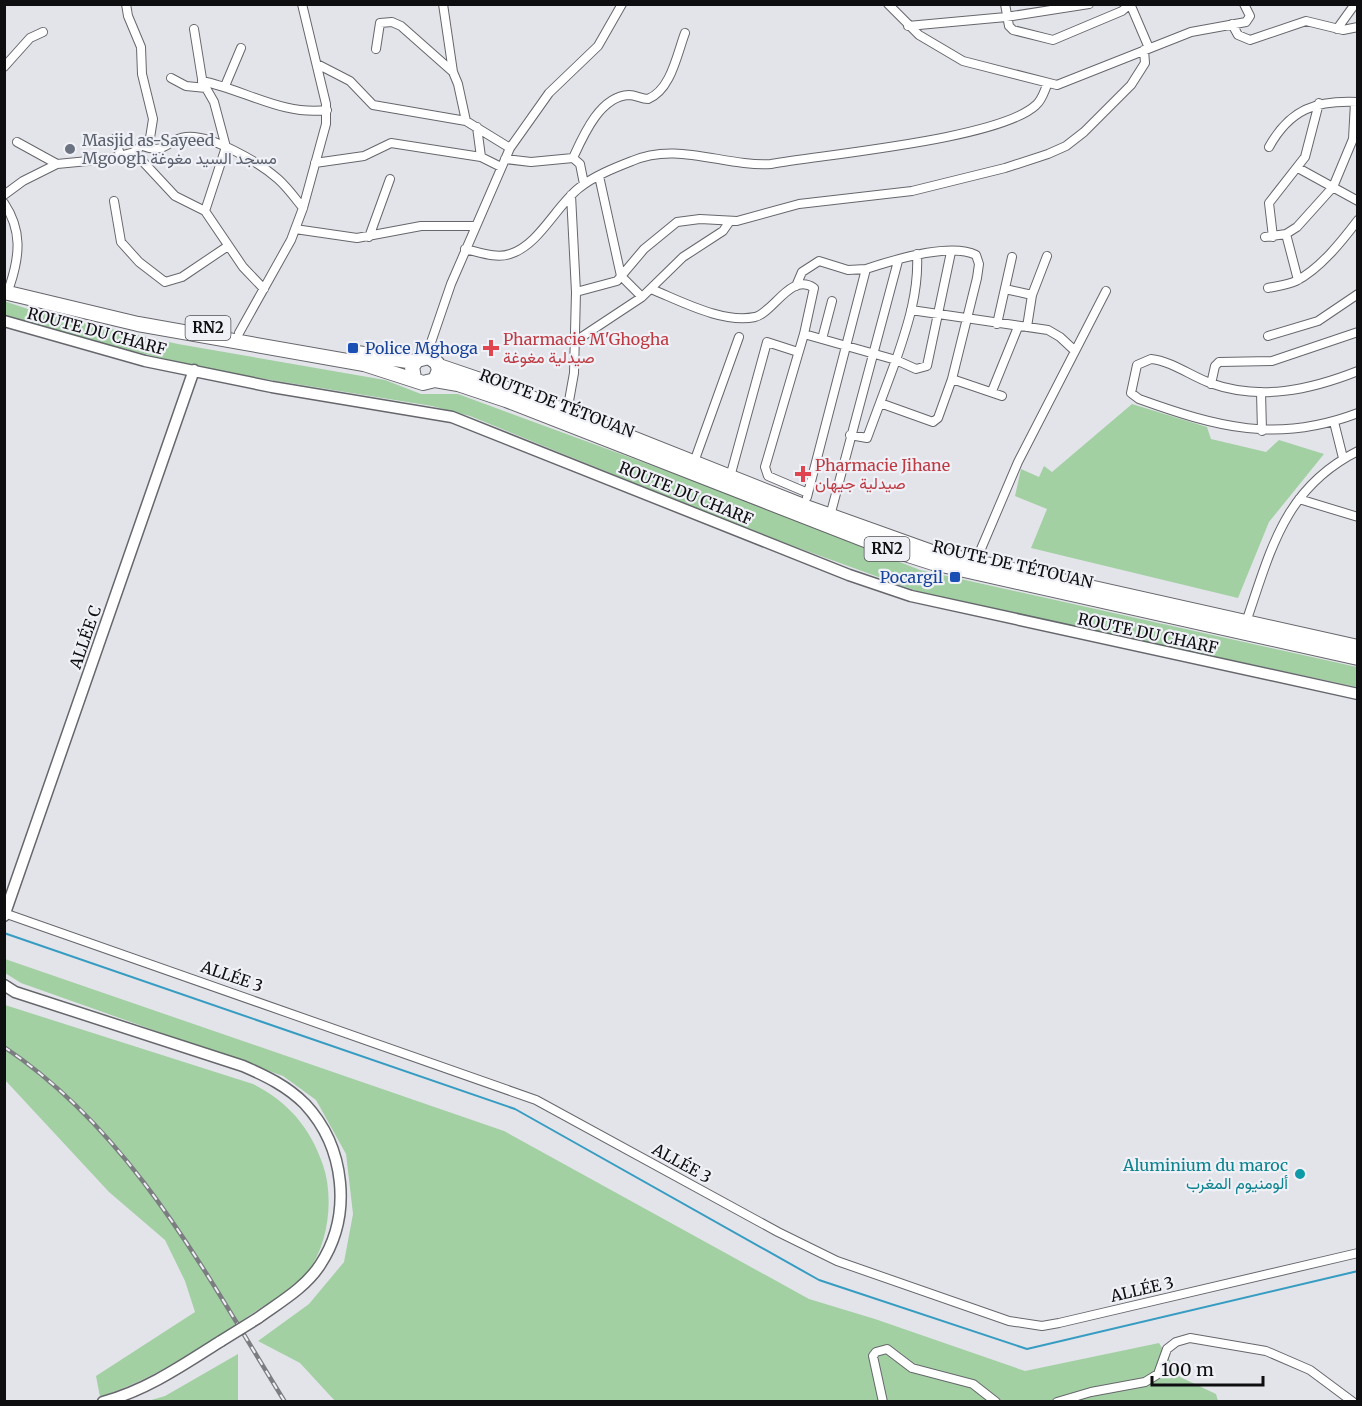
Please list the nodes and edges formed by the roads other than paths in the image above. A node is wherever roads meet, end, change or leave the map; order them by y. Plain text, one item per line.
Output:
1 (126, 4) edge
2 (443, 4) edge
3 (622, 4) edge
4 (888, 4) edge
5 (1005, 4) edge
6 (1089, 4) edge
7 (1244, 4) edge
8 (1355, 4) edge
9 (302, 5) edge
10 (1131, 5) edge
11 (1072, 6) edge
12 (1006, 17) junction
13 (1232, 24) junction
14 (908, 26) junction
15 (1358, 27) edge
16 (1337, 28) junction
17 (194, 29) dead end
18 (43, 32) dead end
19 (685, 33) dead end
20 (241, 48) dead end
21 (376, 49) dead end
22 (1147, 49) junction
23 (317, 64) junction
24 (4, 67) edge
25 (453, 72) junction
26 (171, 78) dead end
27 (203, 84) junction
28 (1047, 85) junction
29 (225, 86) junction
30 (1356, 102) edge
31 (1319, 103) junction
32 (327, 110) junction
33 (466, 121) junction
34 (477, 128) junction
35 (114, 139) dead end
36 (17, 142) dead end
37 (143, 146) junction
38 (226, 147) junction
39 (1269, 147) dead end
40 (510, 148) junction
41 (134, 152) junction
42 (121, 156) junction
43 (481, 157) junction
44 (573, 158) junction
45 (315, 163) junction
46 (503, 163) junction
47 (57, 164) junction
48 (1298, 168) junction
49 (599, 176) junction
50 (390, 179) dead end
51 (584, 184) junction
52 (1333, 187) junction
53 (4, 195) edge
54 (570, 195) junction
55 (114, 201) dead end
56 (1358, 201) edge
57 (4, 203) edge
58 (303, 208) junction
59 (205, 211) junction
60 (1358, 220) edge
61 (730, 221) junction
62 (475, 226) junction
63 (295, 229) junction
64 (1286, 234) junction
65 (369, 237) junction
66 (228, 246) junction
67 (465, 249) junction
68 (951, 252) junction
69 (917, 254) junction
70 (1047, 256) dead end
71 (1012, 257) dead end
72 (898, 261) junction
73 (866, 269) junction
74 (622, 278) junction
75 (1298, 280) junction
76 (796, 286) junction
77 (6, 287) edge
78 (1268, 288) dead end
79 (264, 289) junction
80 (651, 289) junction
81 (1005, 289) junction
82 (1106, 291) dead end
83 (576, 292) junction
84 (1358, 294) edge
85 (1032, 295) junction
86 (642, 297) junction
87 (832, 301) dead end
88 (911, 310) junction
89 (937, 314) junction
90 (966, 318) junction
91 (4, 321) edge
92 (997, 324) junction
93 (1023, 327) junction
94 (1358, 332) edge
95 (239, 333) junction
96 (804, 334) junction
97 (1268, 336) dead end
98 (739, 337) dead end
99 (822, 339) junction
100 (574, 342) junction
101 (847, 347) junction
102 (1075, 351) junction
103 (798, 352) junction
104 (874, 355) junction
105 (420, 359) junction
106 (896, 360) junction
107 (439, 366) junction
108 (194, 370) junction
109 (1358, 371) edge
110 (414, 378) junction
111 (952, 379) junction
112 (435, 380) junction
113 (1212, 384) junction
114 (992, 391) junction
115 (1261, 392) junction
116 (1002, 396) dead end
117 (880, 403) junction
118 (567, 412) junction
119 (1358, 413) edge
120 (1334, 422) junction
121 (1262, 431) junction
122 (850, 435) junction
123 (1358, 451) edge
124 (1342, 458) junction
125 (694, 462) junction
126 (730, 477) junction
127 (1299, 499) junction
128 (807, 500) junction
129 (830, 516) junction
130 (1358, 517) edge
131 (975, 563) junction
132 (1246, 622) junction
133 (1358, 647) edge
134 (1358, 658) edge
135 (1358, 694) edge
136 (5, 914) edge
137 (4, 985) edge
138 (1358, 1253) edge
139 (103, 1401) edge
140 (883, 1401) edge
141 (996, 1401) edge
142 (1057, 1401) edge
143 (1353, 1401) edge

1 - 37 street
2 - 25 street
3 - 40 street
4 - 14 street
5 - 12 street
6 - 11 street
7 - 13 street
8 - 16 street
9 - 23 street
10 - 12 street
10 - 22 street
11 - 12 street
12 - 14 street
13 - 16 street
13 - 22 street
14 - 28 street
15 - 16 street
17 - 27 street
18 - 24 street
19 - 44 street
20 - 29 street
21 - 25 street
22 - 28 street
22 - 61 street
23 - 32 street
23 - 33 street
25 - 33 street
26 - 27 street
27 - 29 street
27 - 38 street
28 - 49 street
29 - 32 street
30 - 31 street
30 - 52 street
31 - 39 street
31 - 48 street
32 - 45 street
33 - 34 street
34 - 40 street
34 - 43 street
35 - 42 street
36 - 47 street
37 - 38 street
37 - 41 street
38 - 58 street
38 - 59 street
40 - 46 street
41 - 42 street
41 - 59 street
42 - 47 street
43 - 45 street
43 - 46 street
44 - 46 street
44 - 51 street
45 - 58 street
46 - 62 street
47 - 53 street
48 - 52 street
48 - 64 street
49 - 51 street
49 - 74 street
50 - 65 street
51 - 54 street
52 - 56 street
52 - 64 street
54 - 67 street
54 - 83 street
55 - 66 street
57 - 77 street
58 - 63 street
59 - 66 street
60 - 75 street
61 - 74 street
61 - 80 street
62 - 65 street
62 - 67 street
63 - 65 street
63 - 79 street
64 - 75 street
66 - 79 street
67 - 105 street
68 - 69 street
68 - 89 street
68 - 90 street
69 - 72 street
69 - 88 street
70 - 85 street
71 - 81 street
72 - 73 street
72 - 104 street
73 - 76 street
73 - 101 street
74 - 83 street
74 - 86 street
75 - 78 street
76 - 80 street
76 - 96 street
77 - 95 highway, RN2
77 - 110 highway, RN2
79 - 95 street
80 - 86 street
81 - 85 street
81 - 92 street
82 - 102 street
83 - 100 street
84 - 97 street
85 - 93 street
86 - 100 street
87 - 99 street
88 - 89 street
88 - 106 street
89 - 90 street
89 - 106 street
90 - 92 street
90 - 111 street
91 - 108 street, ROUTE DU CHARF
92 - 93 street
93 - 102 street
93 - 114 street
94 - 113 street
95 - 105 highway, RN2
96 - 99 street
96 - 103 street
98 - 125 street
99 - 101 street
100 - 118 street
101 - 104 street
101 - 128 street
102 - 131 street
103 - 126 street
103 - 128 street
104 - 106 street
104 - 122 street
105 - 107 highway, RN2
105 - 110 highway
106 - 117 street
107 - 112 highway
107 - 118 highway, ROUTE DE TÉTOUAN / RN2
108 - 135 street, ROUTE DU CHARF
108 - 136 street, ALLÉE C
109 - 115 street
110 - 112 highway, RN2
111 - 114 street
111 - 117 street
112 - 134 highway, ROUTE DE TÉTOUAN / RN2
113 - 115 street
113 - 121 street
114 - 116 street
115 - 121 street
117 - 122 street
118 - 125 highway, ROUTE DE TÉTOUAN / RN2
119 - 120 street
120 - 121 street
120 - 124 street
122 - 129 street
123 - 124 street
124 - 127 street
125 - 126 highway, ROUTE DE TÉTOUAN / RN2
126 - 128 highway, ROUTE DE TÉTOUAN / RN2
127 - 130 street
127 - 132 street
128 - 129 highway, ROUTE DE TÉTOUAN / RN2
129 - 131 highway, ROUTE DE TÉTOUAN / RN2
131 - 132 highway, ROUTE DE TÉTOUAN / RN2
132 - 133 highway, ROUTE DE TÉTOUAN / RN2
136 - 138 street, ALLÉE 3
137 - 139 street, bridge
140 - 141 street
142 - 143 street

